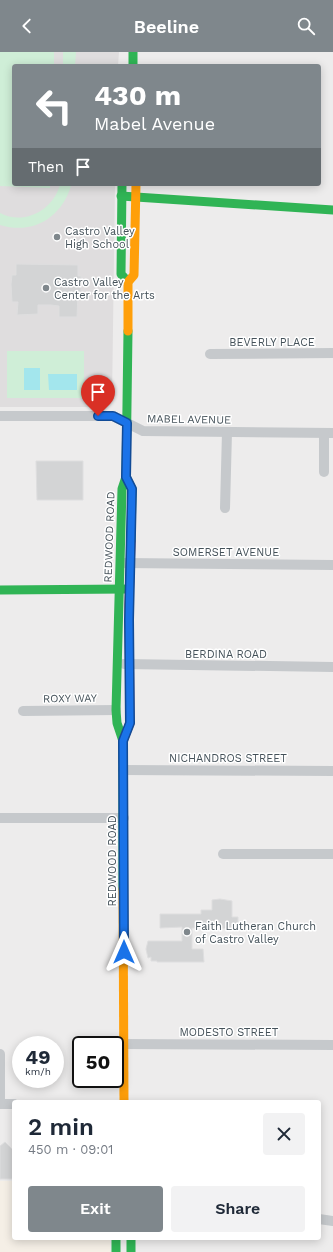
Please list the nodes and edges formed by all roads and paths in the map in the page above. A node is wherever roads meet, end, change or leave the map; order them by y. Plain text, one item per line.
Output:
1 (133, 52) edge
2 (133, 64) edge
3 (122, 186) edge
4 (136, 186) edge
5 (121, 196) junction
6 (136, 196) junction
7 (333, 210) edge
8 (128, 282) junction
9 (333, 353) edge
10 (210, 354) dead end
11 (0, 416) edge
12 (127, 423) junction
13 (227, 432) junction
14 (328, 432) edge
15 (324, 472) dead end
16 (126, 477) junction
17 (225, 508) dead end
18 (120, 563) junction
19 (131, 564) junction
20 (333, 565) edge
21 (118, 589) junction
22 (130, 589) junction
23 (0, 590) edge
24 (118, 664) junction
25 (130, 665) junction
26 (333, 667) edge
27 (116, 710) junction
28 (23, 711) dead end
29 (123, 741) junction
30 (123, 770) junction
31 (333, 771) edge
32 (0, 818) edge
33 (124, 818) junction
34 (223, 854) dead end
35 (333, 854) edge
36 (124, 1036) edge
37 (124, 1044) edge
38 (333, 1045) edge
39 (0, 1054) edge
40 (124, 1088) edge
41 (124, 1100) edge
42 (0, 1104) edge
43 (12, 1104) edge
44 (321, 1219) edge
45 (333, 1221) edge
46 (116, 1240) edge
47 (131, 1240) edge
48 (116, 1252) edge
49 (131, 1252) edge

1 - 2 main road
3 - 5 main road, REDWOOD ROAD
4 - 6 main road, REDWOOD ROAD
5 - 6 main road
5 - 8 main road, REDWOOD ROAD
6 - 7 main road
6 - 8 main road, REDWOOD ROAD
8 - 12 main road, REDWOOD ROAD
9 - 10 street, BEVERLY PLACE
11 - 12 street, MABEL AVENUE
12 - 13 street, MABEL AVENUE
12 - 16 main road, REDWOOD ROAD
13 - 14 street, MABEL AVENUE
13 - 17 street
14 - 15 street
16 - 18 main road, REDWOOD ROAD
16 - 19 main road, REDWOOD ROAD
18 - 19 street, SOMERSET AVENUE
18 - 21 main road, REDWOOD ROAD
19 - 20 street, SOMERSET AVENUE
19 - 22 main road, REDWOOD ROAD
21 - 22 main road
21 - 23 main road
21 - 24 main road, REDWOOD ROAD
22 - 25 main road, REDWOOD ROAD
24 - 25 street, BERDINA ROAD
24 - 27 main road, REDWOOD ROAD
25 - 26 street, BERDINA ROAD
25 - 29 main road, REDWOOD ROAD
27 - 28 street, ROXY WAY
27 - 29 main road, REDWOOD ROAD
29 - 30 main road, REDWOOD ROAD
30 - 31 street, NICHANDROS STREET
30 - 33 main road, REDWOOD ROAD
32 - 33 street
33 - 36 main road, REDWOOD ROAD
34 - 35 street
37 - 38 street, MODESTO STREET
39 - 42 street
40 - 41 main road, REDWOOD ROAD
42 - 43 street
44 - 45 street
46 - 48 main road
47 - 49 main road

